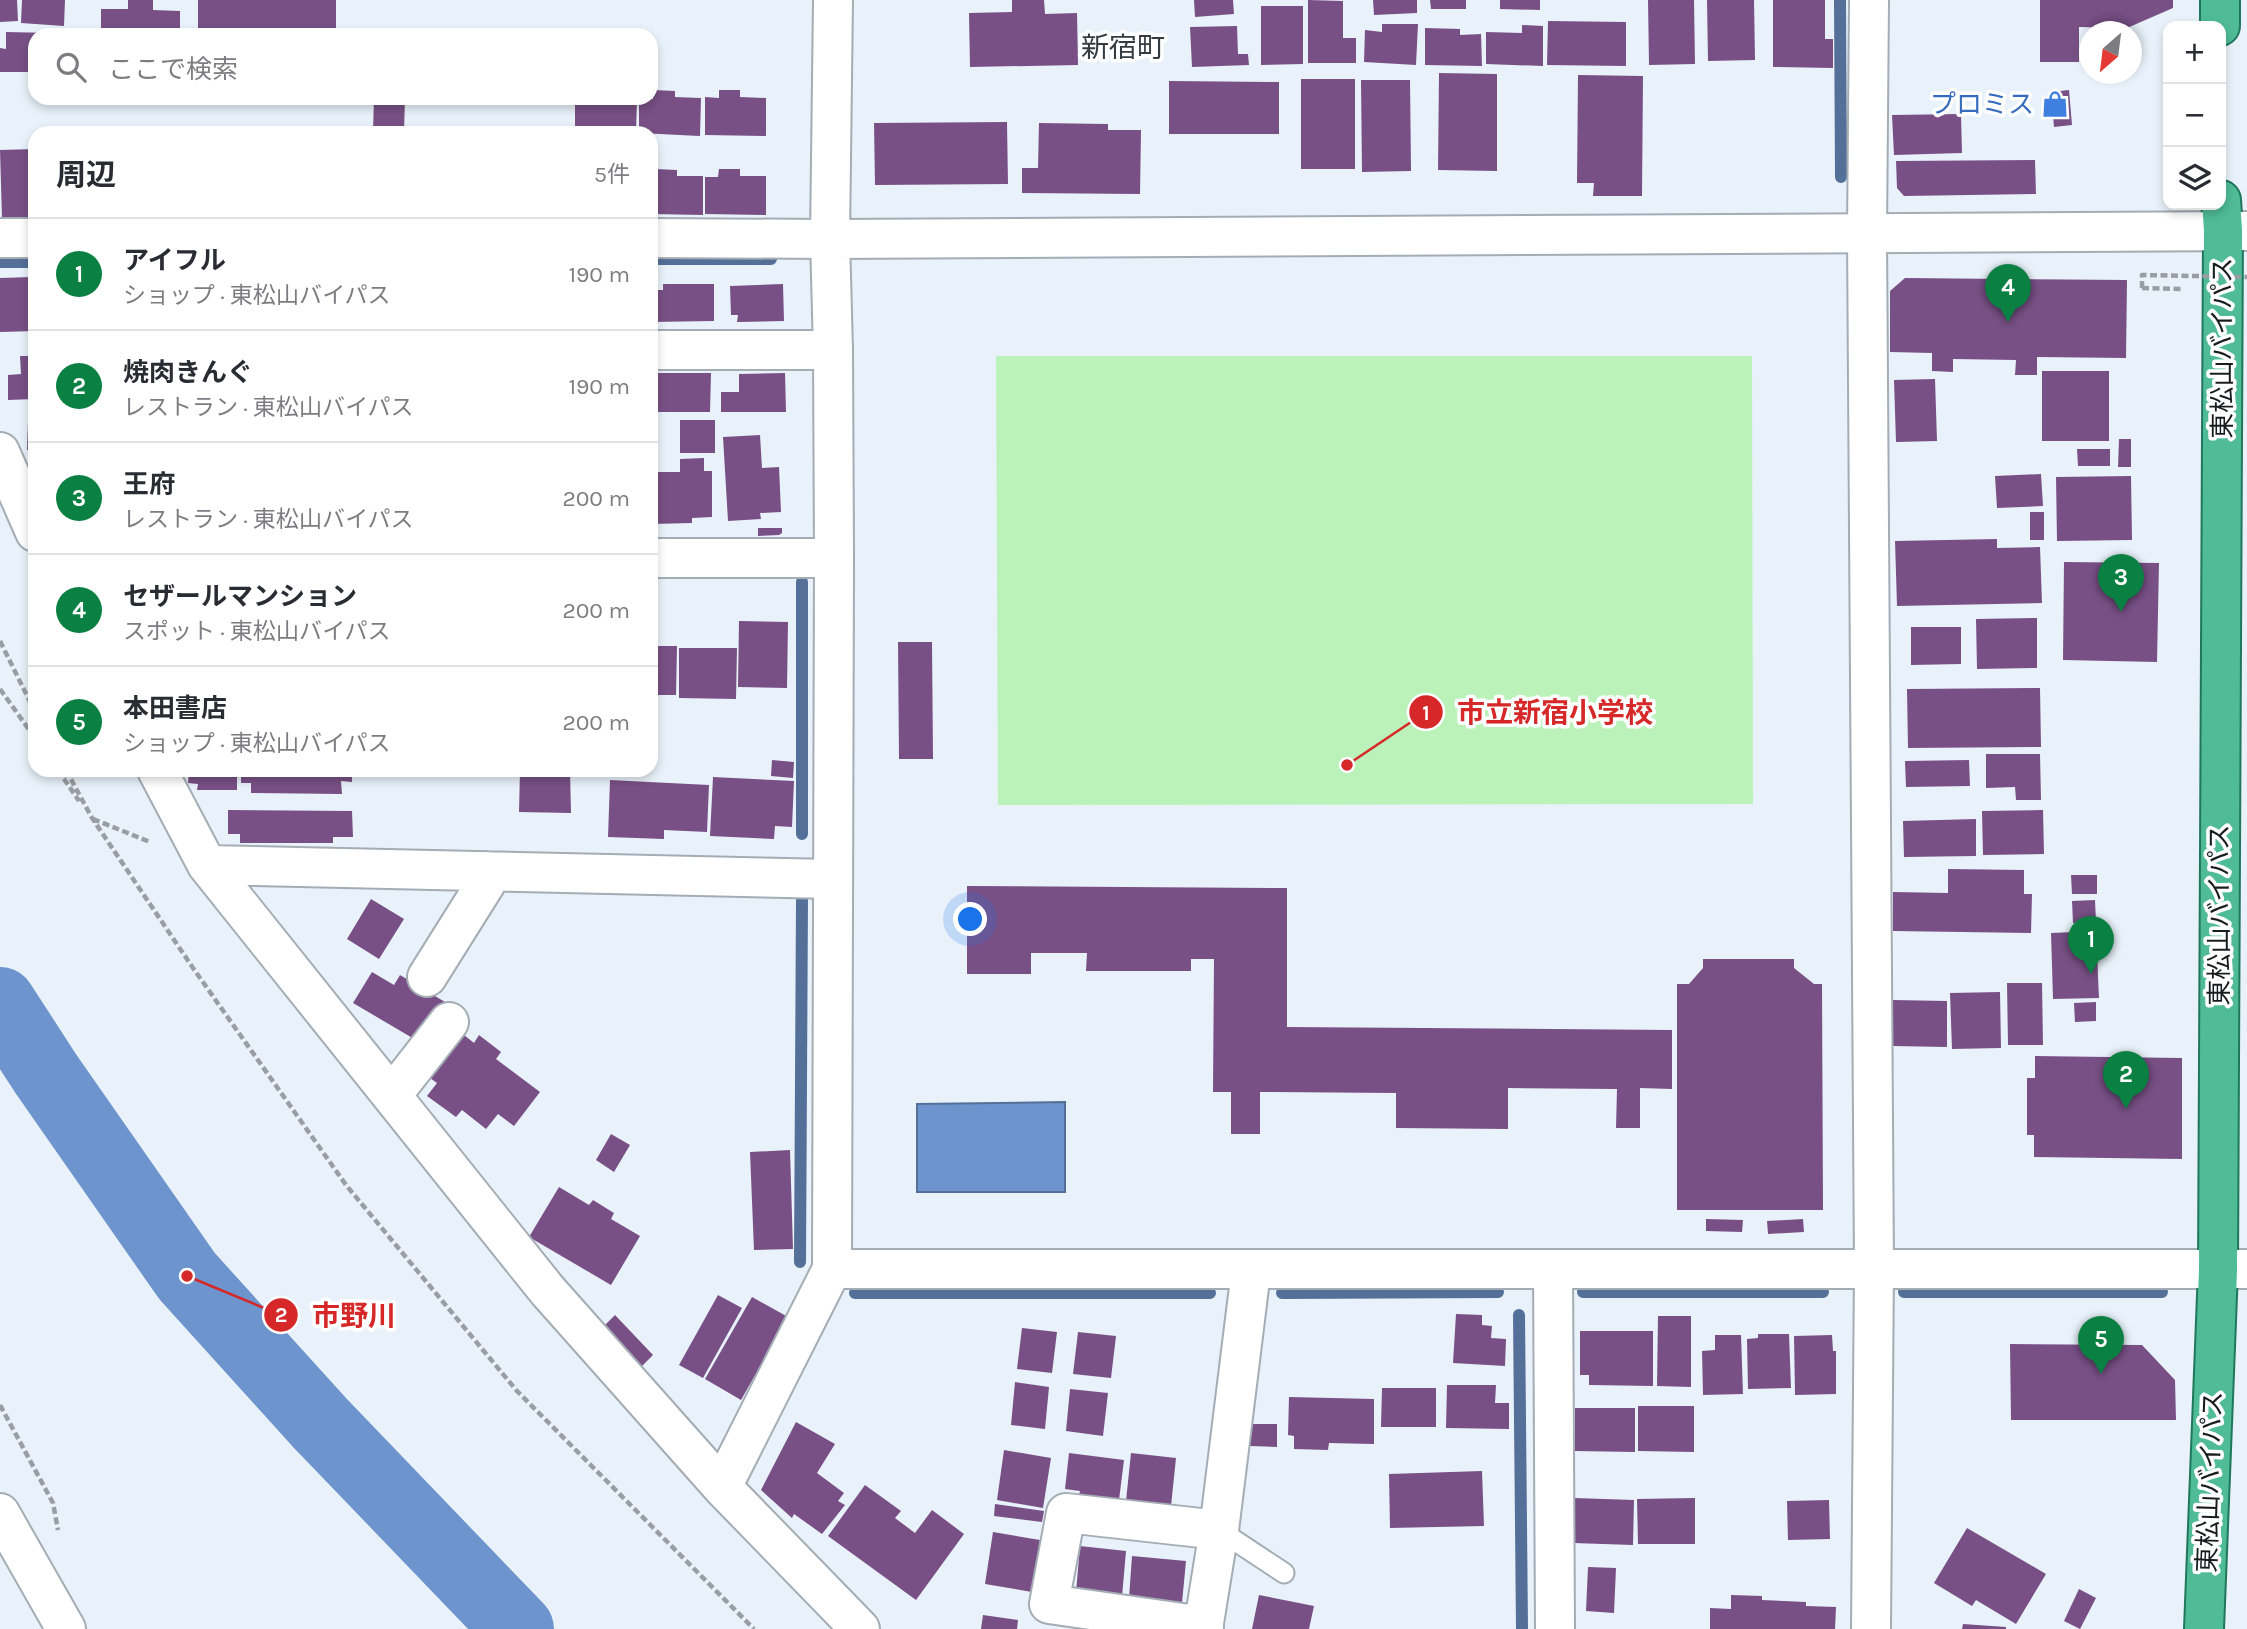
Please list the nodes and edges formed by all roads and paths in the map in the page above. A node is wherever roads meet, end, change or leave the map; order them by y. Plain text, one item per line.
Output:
1 (833, 0) edge
2 (1870, 0) edge
3 (2220, 0) edge
4 (2220, 21) edge
5 (2230, 220) edge
6 (1867, 234) junction
7 (28, 237) edge
8 (0, 238) edge
9 (658, 238) edge
10 (830, 239) junction
11 (2247, 277) edge
12 (2194, 290) dead end
13 (658, 350) edge
14 (833, 350) junction
15 (0, 452) edge
16 (28, 516) edge
17 (658, 558) edge
18 (834, 558) junction
19 (0, 641) edge
20 (0, 689) edge
21 (28, 698) edge
22 (28, 728) edge
23 (63, 777) edge
24 (70, 777) edge
25 (161, 777) edge
26 (92, 818) junction
27 (207, 865) junction
28 (486, 871) junction
29 (832, 879) junction
30 (427, 977) dead end
31 (449, 1022) dead end
32 (392, 1095) junction
33 (1874, 1268) junction
34 (832, 1269) junction
35 (1251, 1270) junction
36 (1553, 1270) junction
37 (2233, 1270) edge
38 (0, 1405) edge
39 (18, 1437) dead end
40 (722, 1487) junction
41 (0, 1513) edge
42 (1219, 1530) junction
43 (1284, 1573) dead end
44 (1204, 1628) edge
45 (66, 1629) edge
46 (754, 1629) edge
47 (860, 1629) edge
48 (1555, 1629) edge
49 (1871, 1629) edge
50 (2204, 1629) edge

1 - 10 street
2 - 6 street
3 - 4 highway
5 - 6 street
5 - 37 highway, 東松山バイパス
6 - 10 street
6 - 33 street
7 - 8 street
9 - 10 street
10 - 14 street
11 - 12 path, bridge
13 - 14 street
14 - 18 street
15 - 16 street
17 - 18 street
18 - 29 street
19 - 21 path
20 - 22 path
23 - 26 path
24 - 26 path
25 - 27 street
26 - 27 path
26 - 46 path
27 - 28 street
27 - 32 street
28 - 29 street
28 - 30 street
29 - 34 street
31 - 32 street
32 - 40 street
33 - 36 street
33 - 37 street
33 - 49 street
34 - 35 street
34 - 40 street
35 - 36 street
35 - 42 street
36 - 48 street
37 - 50 highway, 東松山バイパス
38 - 39 path
40 - 47 street
41 - 45 street
42 - 43 lane
42 - 44 street
42 - 44 street

